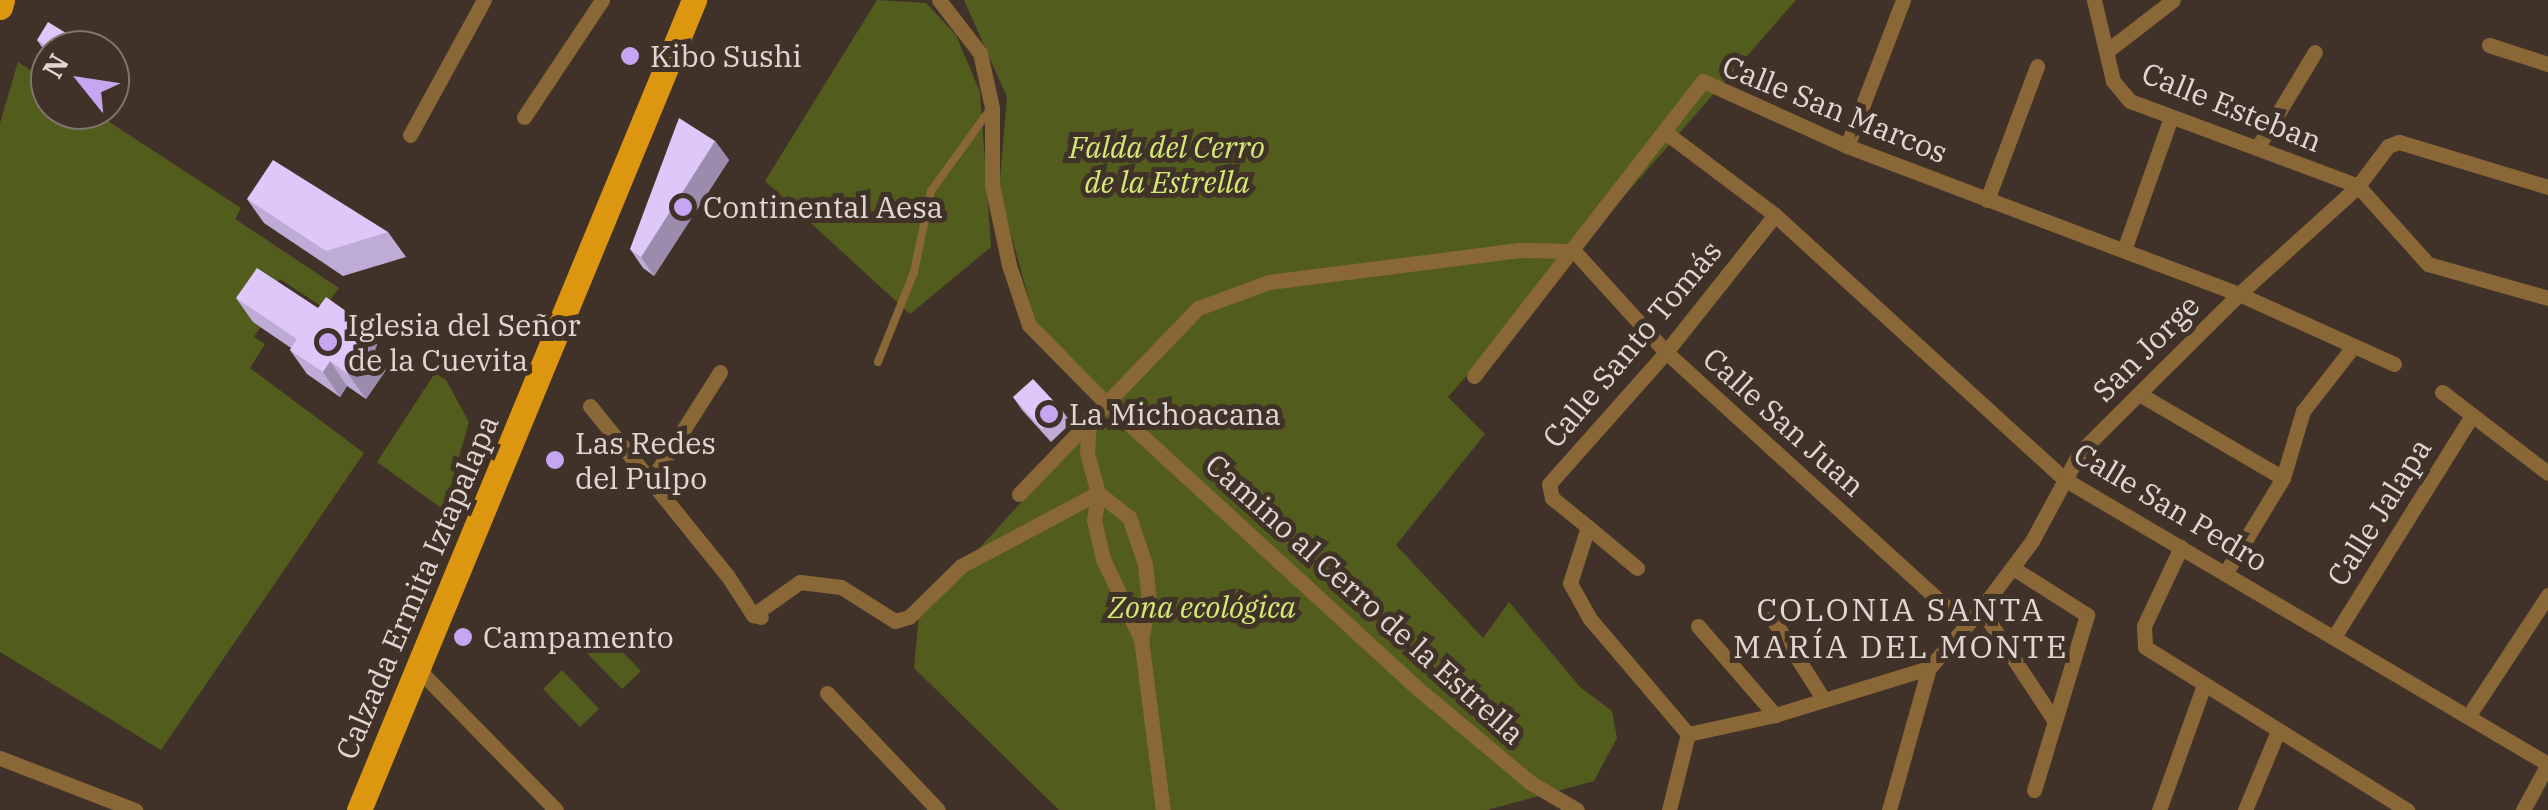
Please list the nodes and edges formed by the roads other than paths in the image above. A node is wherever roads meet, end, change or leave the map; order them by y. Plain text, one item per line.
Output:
1 (484, 0) edge
2 (602, 0) edge
3 (694, 0) edge
4 (939, 0) edge
5 (1903, 0) edge
6 (2094, 0) edge
7 (2172, 0) edge
8 (2490, 44) dead end
9 (2106, 51) junction
10 (2315, 52) dead end
11 (2548, 64) edge
12 (2037, 66) dead end
13 (992, 108) junction
14 (524, 117) dead end
15 (2171, 118) junction
16 (1666, 132) junction
17 (410, 135) dead end
18 (1847, 146) junction
19 (2257, 148) junction
20 (2358, 186) junction
21 (2548, 186) edge
22 (1987, 200) junction
23 (1775, 216) junction
24 (2124, 250) junction
25 (1574, 251) junction
26 (2239, 294) junction
27 (2548, 298) edge
28 (2352, 348) junction
29 (1666, 352) junction
30 (878, 362) dead end
31 (2394, 364) dead end
32 (720, 372) dead end
33 (1474, 376) dead end
34 (2442, 392) dead end
35 (2141, 395) junction
36 (1105, 402) junction
37 (590, 406) dead end
38 (2472, 416) junction
39 (1090, 418) junction
40 (2548, 473) edge
41 (2283, 478) junction
42 (2064, 479) junction
43 (651, 481) junction
44 (1098, 493) junction
45 (1018, 494) dead end
46 (1588, 526) junction
47 (2181, 547) junction
48 (1637, 568) dead end
49 (2013, 568) junction
50 (2226, 572) junction
51 (2548, 595) edge
52 (1981, 610) junction
53 (1772, 618) dead end
54 (1966, 625) junction
55 (1698, 626) dead end
56 (2334, 637) junction
57 (1141, 639) junction
58 (1929, 668) junction
59 (418, 669) junction
60 (2204, 685) junction
61 (828, 693) dead end
62 (1822, 697) junction
63 (1775, 715) junction
64 (2469, 716) junction
65 (2054, 720) junction
66 (2278, 731) junction
67 (1688, 734) junction
68 (0, 758) edge
69 (2548, 764) edge
70 (2034, 790) dead end
71 (2400, 808) edge
72 (136, 810) edge
73 (359, 810) edge
74 (556, 810) edge
75 (938, 810) edge
76 (1163, 810) edge
77 (1577, 810) edge
78 (1669, 810) edge
79 (1889, 810) edge
80 (2159, 810) edge
81 (2245, 810) edge
82 (2523, 810) edge

1 - 17 street
2 - 14 street
3 - 59 main road, Calzada Ermita Iztapalapa
4 - 13 street, Camino al Cerro de la Estrella
5 - 18 street
6 - 9 street, Calle Esteban
7 - 9 street
8 - 11 street
9 - 15 street, Calle Esteban
10 - 19 street
12 - 22 street
13 - 30 lane
13 - 36 street, Camino al Cerro de la Estrella
15 - 19 street, Calle Esteban
15 - 24 street
16 - 18 street, Calle San Marcos
16 - 23 street, Calle San Pedro
16 - 25 street, Calle San Marcos
18 - 22 street, Calle San Marcos
19 - 20 street, Calle Esteban
20 - 21 street, San Jorge
20 - 26 street, San Jorge
20 - 27 street
22 - 24 street, Calle San Marcos
23 - 29 street, Calle Santo Tomás
23 - 42 street, Calle San Pedro
24 - 26 street, Calle San Marcos
25 - 29 street, Calle San Juan
25 - 33 street, Calle San Marcos
25 - 36 street
26 - 28 street, Calle San Marcos
26 - 35 street, San Jorge
28 - 31 street, Calle San Marcos
28 - 41 street
29 - 46 street, Calle Santo Tomás
29 - 54 street, Calle San Juan
32 - 43 street
34 - 38 street
35 - 41 street
35 - 42 street, San Jorge
36 - 39 street
36 - 77 street, Camino al Cerro de la Estrella
37 - 43 street
38 - 40 street
38 - 56 street, Calle Jalapa
39 - 44 street
39 - 45 street
41 - 50 street
42 - 47 street, Calle San Pedro
42 - 49 street, San Jorge
43 - 44 street
44 - 57 street
44 - 57 street
46 - 48 street
46 - 67 street
47 - 50 street, Calle San Pedro
47 - 60 street
49 - 52 street, San Jorge
49 - 65 street
50 - 56 street, Calle San Pedro
51 - 64 street
52 - 54 street, San Jorge
52 - 65 street
53 - 62 street
54 - 58 street, San Jorge
55 - 63 street
56 - 64 street, Calle San Pedro
57 - 76 street
58 - 62 street
58 - 79 street
59 - 73 main road, Calzada Ermita Iztapalapa
59 - 74 street
60 - 66 street
60 - 80 street
61 - 75 street
62 - 63 street
63 - 67 street
64 - 69 street, Calle San Pedro
65 - 70 street
66 - 71 street
66 - 81 street
67 - 78 street
68 - 72 street
69 - 82 street

